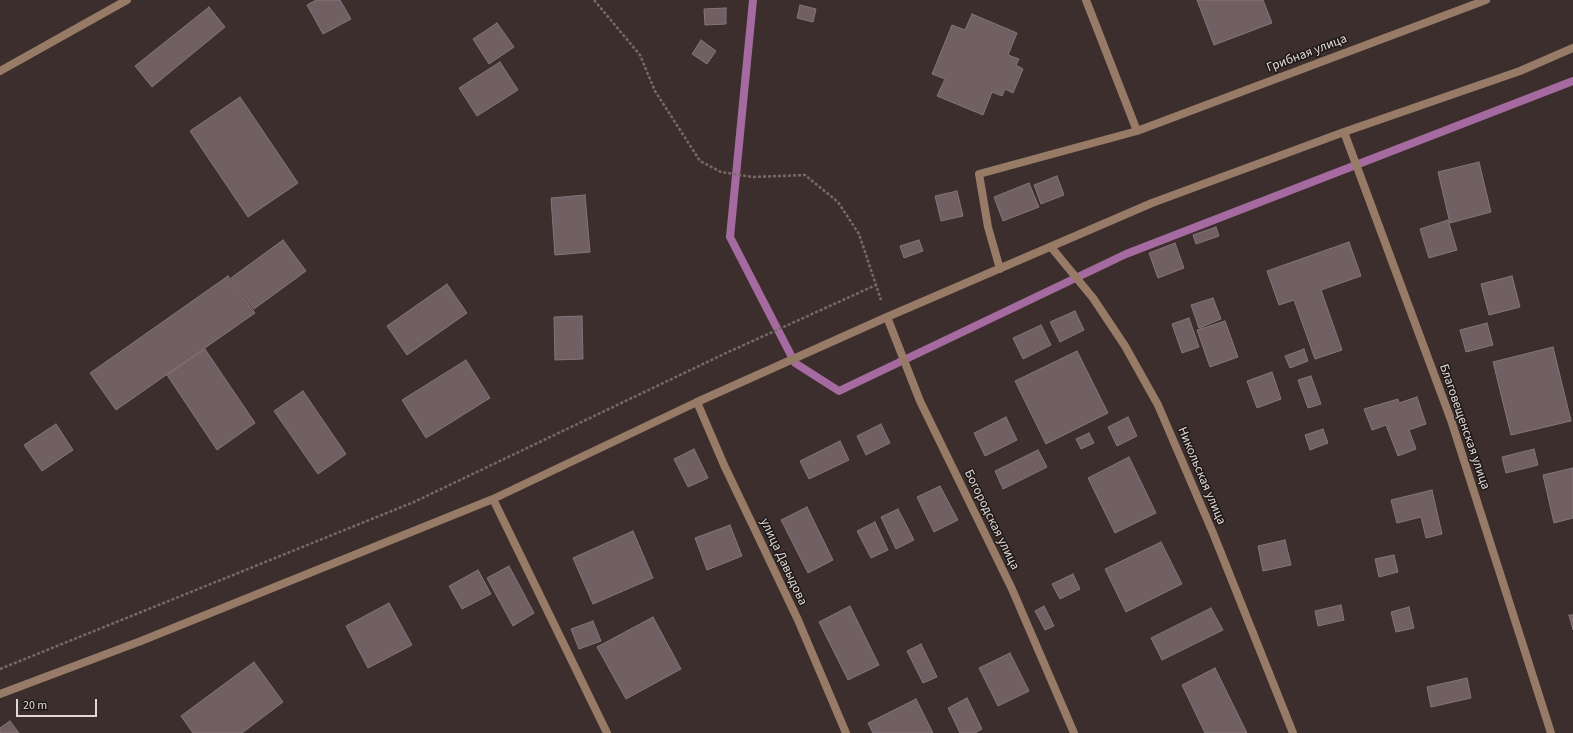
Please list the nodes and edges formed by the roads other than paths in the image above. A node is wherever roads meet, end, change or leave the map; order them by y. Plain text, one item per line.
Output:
1 (127, 0) edge
2 (1086, 0) edge
3 (1486, 0) edge
4 (1573, 48) edge
5 (0, 71) edge
6 (1137, 131) junction
7 (1344, 132) junction
8 (1051, 248) junction
9 (1000, 269) junction
10 (887, 317) junction
11 (697, 402) junction
12 (493, 499) junction
13 (0, 694) edge
14 (607, 733) edge
15 (846, 733) edge
16 (1074, 733) edge
17 (1293, 733) edge
18 (1552, 733) edge

1 - 5 street
2 - 6 street
3 - 6 street, Грибная улица
4 - 7 street
6 - 9 street, Грибная улица
7 - 8 street
7 - 18 street, Благовещенская улица
8 - 9 street
8 - 17 street, Никольская улица
9 - 10 street
10 - 11 street
10 - 16 street, Богородская улица
11 - 12 street
11 - 15 street, улица Давыдова
12 - 13 street
12 - 14 street

